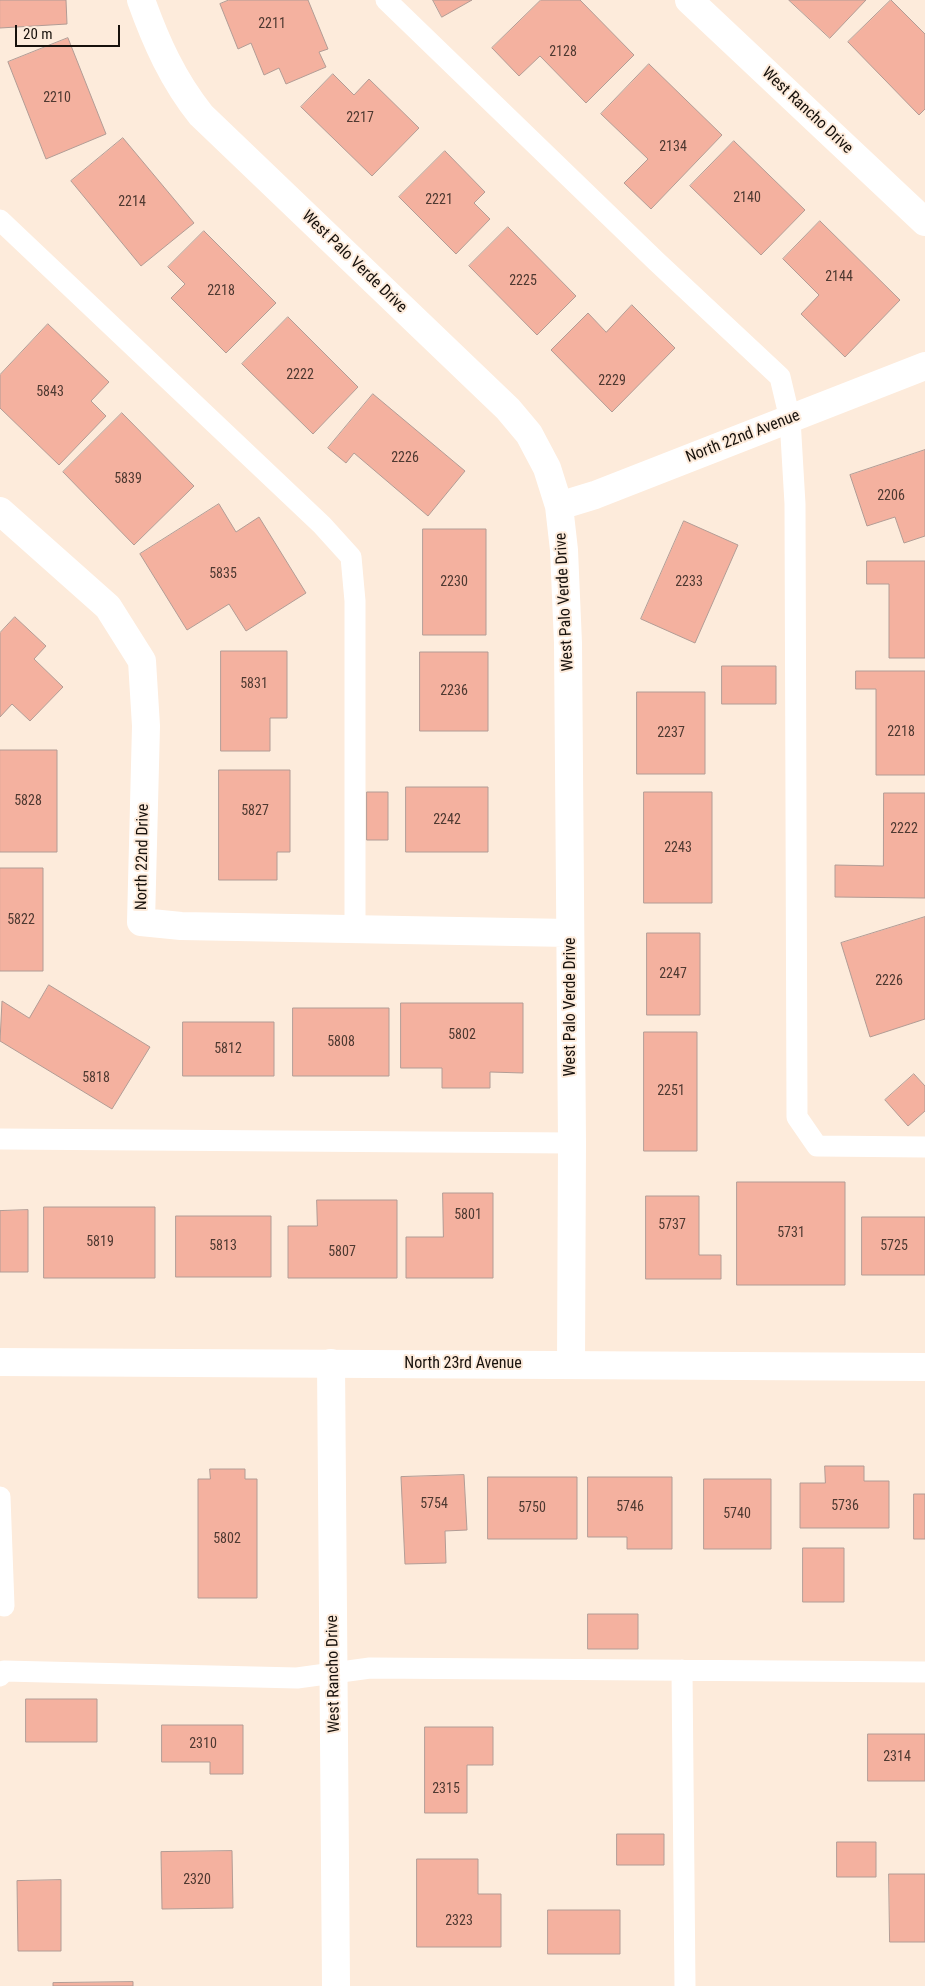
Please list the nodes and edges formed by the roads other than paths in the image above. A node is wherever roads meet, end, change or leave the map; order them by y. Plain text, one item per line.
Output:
1 (141, 0) edge
2 (386, 0) edge
3 (689, 0) edge
4 (0, 220) edge
5 (925, 222) edge
6 (925, 366) edge
7 (790, 419) junction
8 (559, 506) junction
9 (0, 510) edge
10 (355, 928) junction
11 (570, 933) junction
12 (0, 1139) edge
13 (572, 1143) junction
14 (925, 1147) edge
15 (0, 1362) edge
16 (331, 1363) junction
17 (571, 1364) junction
18 (925, 1367) edge
19 (0, 1497) edge
20 (4, 1606) dead end
21 (682, 1670) junction
22 (925, 1672) edge
23 (334, 1673) junction
24 (0, 1676) edge
25 (336, 1986) edge
26 (685, 1986) edge

1 - 8 street, West Palo Verde Drive
2 - 7 lane
3 - 5 street, West Rancho Drive
4 - 10 lane
6 - 7 street, North 22nd Avenue
7 - 8 street, North 22nd Avenue
7 - 14 lane
8 - 11 street, West Palo Verde Drive
9 - 10 street, North 22nd Drive
10 - 11 street, North 22nd Drive
11 - 13 street, West Palo Verde Drive
12 - 13 lane
13 - 17 street, West Palo Verde Drive
15 - 16 street, North 23rd Avenue
16 - 17 street, North 23rd Avenue
16 - 23 street, West Rancho Drive
17 - 18 street, North 23rd Avenue
19 - 20 lane
21 - 22 lane
21 - 23 lane
21 - 26 lane
23 - 24 lane
23 - 25 street, West Rancho Drive

